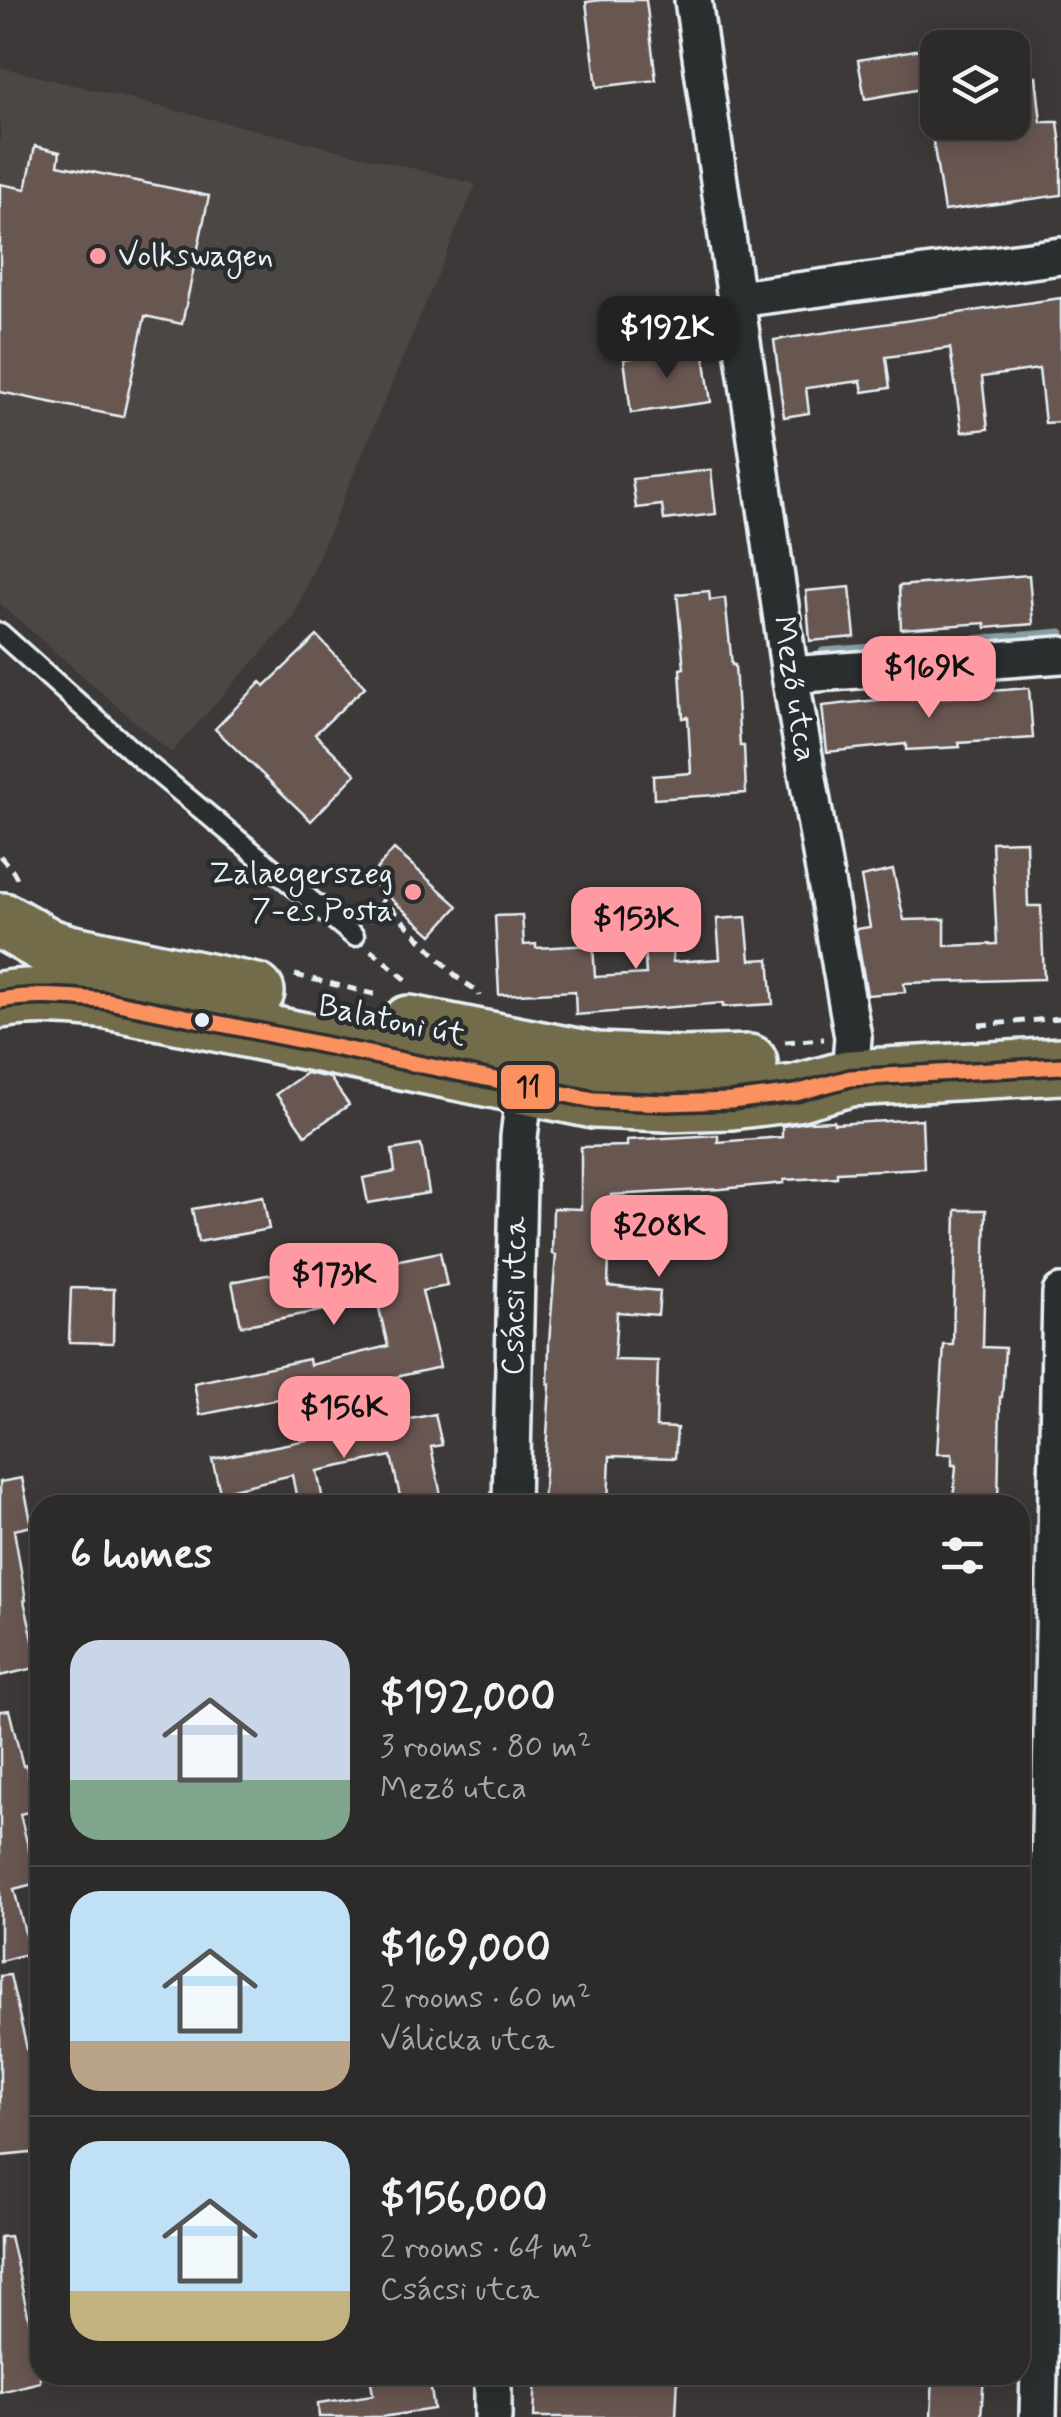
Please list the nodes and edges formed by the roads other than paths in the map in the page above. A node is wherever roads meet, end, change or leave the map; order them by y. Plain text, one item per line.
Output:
1 (693, 0) edge
2 (1061, 256) edge
3 (736, 299) junction
4 (0, 633) edge
5 (1061, 655) edge
6 (790, 675) junction
7 (1, 935) edge
8 (354, 936) road end
9 (0, 1000) edge
10 (1061, 1066) edge
11 (850, 1078) junction
12 (525, 1088) junction
13 (1061, 1293) edge
14 (511, 1495) edge
15 (494, 2385) edge
16 (492, 2417) edge
17 (1038, 2417) edge

1 - 3 street, Mező utca
2 - 3 street
3 - 6 street, Mező utca
4 - 8 lane
5 - 6 street
6 - 11 street, Mező utca
7 - 11 main road, Balatoni út
9 - 12 main road, Balatoni út
10 - 11 main road, Balatoni út
11 - 12 main road, Balatoni út
12 - 14 street, Csácsi utca
13 - 17 street
15 - 16 street

